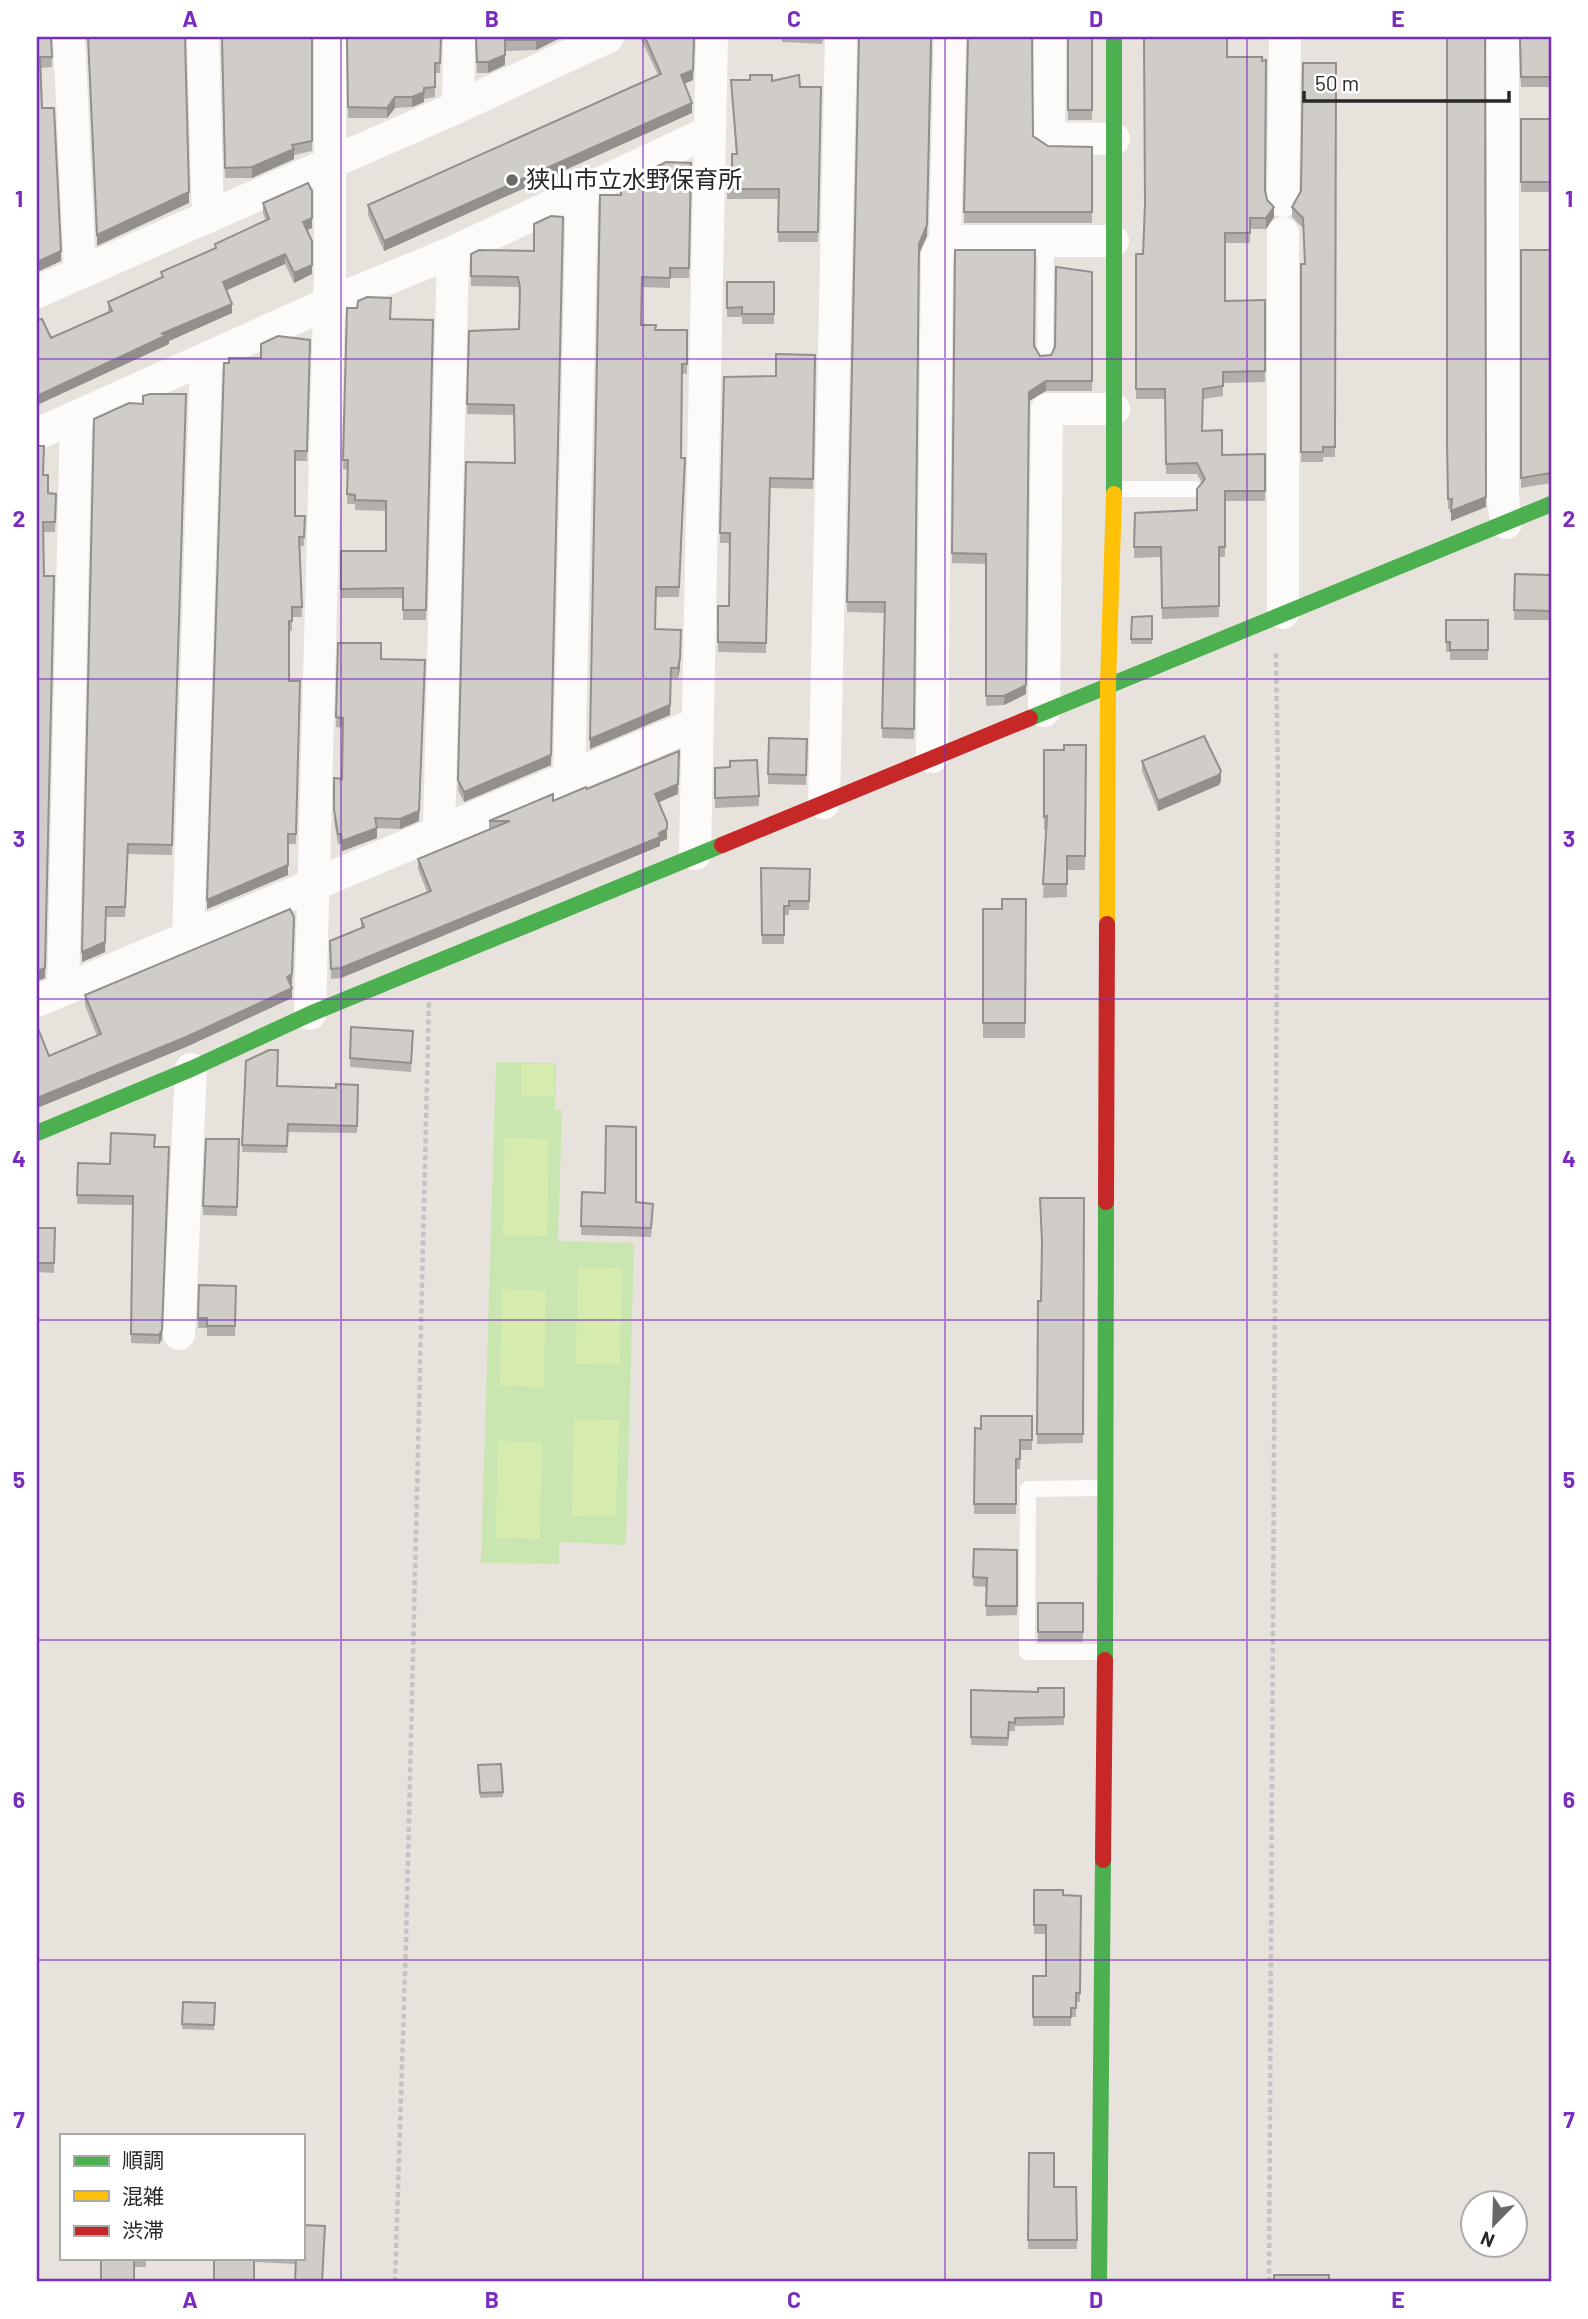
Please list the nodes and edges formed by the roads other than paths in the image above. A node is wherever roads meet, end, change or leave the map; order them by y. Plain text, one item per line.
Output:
1 (69, 37) edge
2 (203, 37) edge
3 (330, 37) edge
4 (458, 37) edge
5 (712, 37) edge
6 (841, 37) edge
7 (950, 37) edge
8 (1050, 37) edge
9 (1114, 37) edge
10 (1285, 37) edge
11 (1503, 37) edge
12 (596, 39) edge
13 (458, 107) junction
14 (709, 132) junction
15 (1114, 139) junction
16 (332, 161) junction
17 (582, 193) junction
18 (1283, 201) dead end
19 (208, 217) junction
20 (1283, 233) dead end
21 (945, 241) junction
22 (1113, 241) junction
23 (1046, 242) junction
24 (453, 252) junction
25 (79, 273) junction
26 (37, 292) edge
27 (329, 303) junction
28 (1045, 356) edge
29 (206, 359) junction
30 (1114, 409) junction
31 (76, 417) junction
32 (37, 434) edge
33 (1114, 489) junction
34 (1195, 489) edge
35 (1551, 504) edge
36 (1506, 523) junction
37 (1279, 615) junction
38 (1108, 687) junction
39 (1044, 711) junction
40 (696, 724) junction
41 (932, 757) junction
42 (569, 778) junction
43 (824, 803) junction
44 (439, 832) junction
45 (695, 854) junction
46 (312, 886) junction
47 (188, 939) junction
48 (50, 996) edge
49 (310, 1014) junction
50 (191, 1069) junction
51 (37, 1133) edge
52 (179, 1334) dead end
53 (1105, 1488) junction
54 (1105, 1652) junction
55 (1099, 2282) edge

1 - 25 street
2 - 19 street
3 - 16 street
4 - 13 street
5 - 14 street
6 - 43 street
7 - 21 street
8 - 15 street
9 - 15 street
10 - 18 street
11 - 36 street
12 - 13 street
13 - 16 street
14 - 17 street
14 - 40 street
15 - 22 street
16 - 19 street
16 - 27 street
17 - 24 street
17 - 42 street
19 - 25 street
20 - 37 street
21 - 23 street
21 - 41 street
22 - 23 street
22 - 30 street
23 - 28 lane
24 - 27 street
24 - 44 street
25 - 26 street
27 - 29 street
27 - 46 street
29 - 31 street
29 - 47 street
30 - 33 street
30 - 39 street
31 - 32 street
31 - 48 street
33 - 34 lane
33 - 38 street
35 - 36 street
36 - 37 street
37 - 38 street
38 - 39 street
38 - 53 street
39 - 41 street
40 - 42 street
40 - 45 street
41 - 43 street
42 - 44 street
43 - 45 street
44 - 46 street
45 - 49 street
46 - 47 street
46 - 49 street
47 - 48 street
49 - 50 street
50 - 51 street
50 - 52 street
53 - 54 street
53 - 54 lane
54 - 55 street

